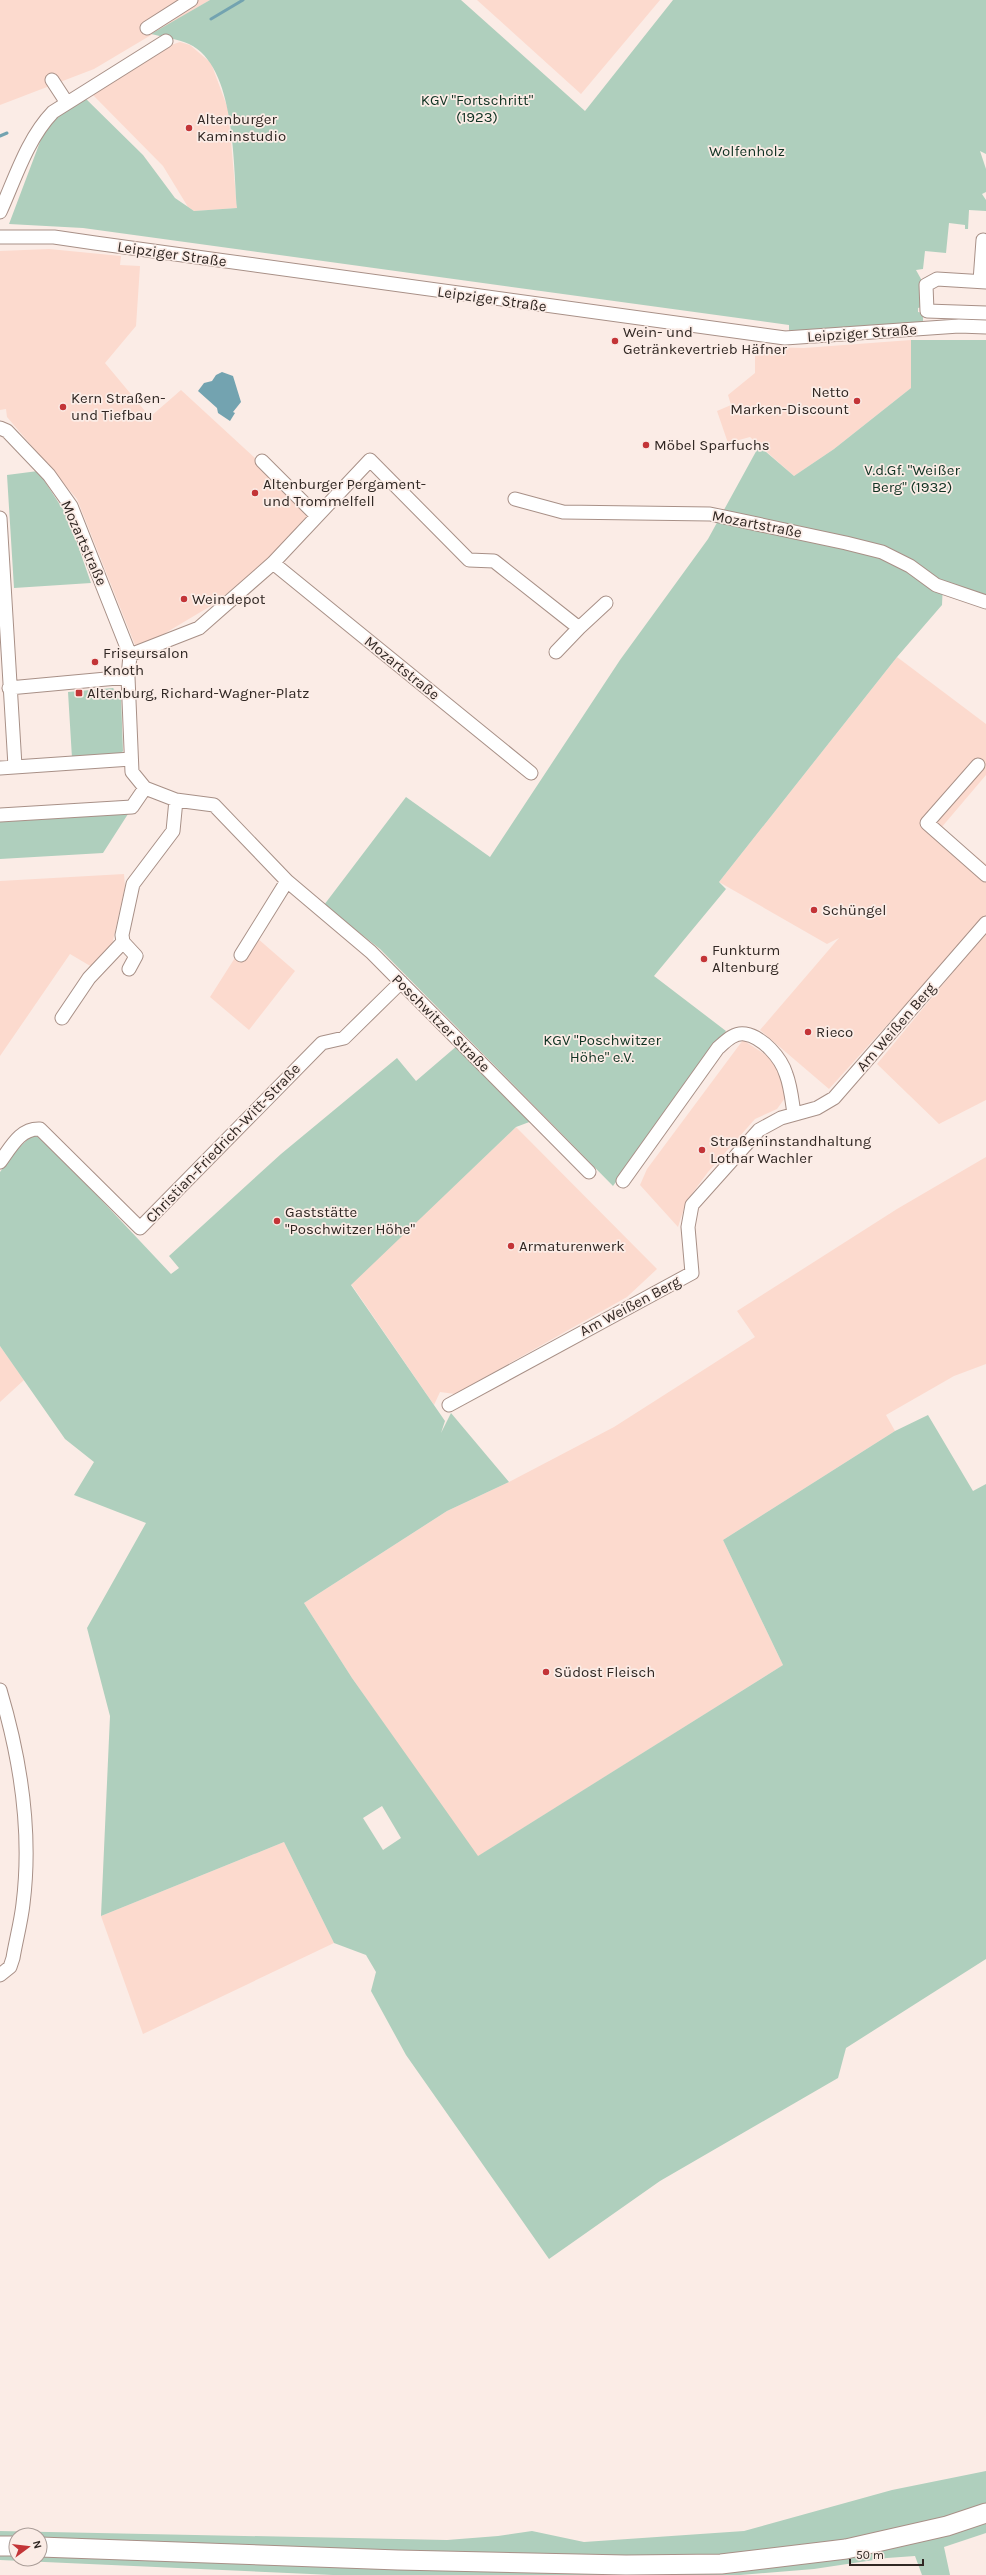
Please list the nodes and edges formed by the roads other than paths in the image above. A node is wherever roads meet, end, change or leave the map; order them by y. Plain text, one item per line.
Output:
1 (191, 0) edge
2 (147, 28) dead end
3 (166, 41) dead end
4 (52, 80) dead end
5 (67, 103) junction
6 (0, 212) edge
7 (0, 237) edge
8 (983, 240) dead end
9 (983, 282) edge
10 (986, 313) edge
11 (986, 327) edge
12 (0, 428) edge
13 (262, 462) dead end
14 (515, 498) dead end
15 (317, 516) junction
16 (0, 518) edge
17 (273, 563) junction
18 (986, 602) edge
19 (606, 603) dead end
20 (579, 628) junction
21 (556, 652) dead end
22 (130, 655) junction
23 (128, 677) junction
24 (9, 688) junction
25 (131, 759) junction
26 (978, 765) dead end
27 (15, 766) junction
28 (0, 768) edge
29 (531, 773) dead end
30 (145, 788) junction
31 (176, 800) junction
32 (0, 815) edge
33 (986, 875) edge
34 (287, 880) junction
35 (986, 922) edge
36 (123, 942) junction
37 (241, 954) dead end
38 (129, 969) dead end
39 (401, 982) junction
40 (62, 1018) dead end
41 (794, 1114) junction
42 (0, 1162) edge
43 (589, 1172) dead end
44 (624, 1181) dead end
45 (449, 1405) dead end
46 (0, 1690) edge
47 (0, 1975) edge
48 (986, 2513) edge
49 (48, 2547) edge

1 - 2 street
3 - 5 street
4 - 5 street
5 - 6 street
7 - 11 street, Leipziger Straße
8 - 9 street, Leipziger Straße
9 - 10 street, Leipziger Straße
12 - 22 street, Mozartstraße
13 - 15 street
14 - 18 street, Mozartstraße
15 - 17 street
15 - 20 street
16 - 24 street
17 - 22 street
17 - 29 street, Mozartstraße
19 - 20 street
20 - 21 street
22 - 23 street, Mozartstraße
23 - 24 street
23 - 25 street, Mozartstraße
24 - 27 street
25 - 27 street
25 - 30 street, Poschwitzer Straße
26 - 33 street
27 - 28 street
30 - 31 street, Poschwitzer Straße
30 - 32 street
31 - 34 street, Poschwitzer Straße
31 - 36 street
34 - 37 street
34 - 39 street, Poschwitzer Straße
35 - 41 street, Am Weißen Berg
36 - 38 street
36 - 40 street
39 - 42 street, Christian-Friedrich-Witt-Straße
39 - 43 street, Poschwitzer Straße
41 - 44 street
41 - 45 street, Am Weißen Berg
46 - 47 street
48 - 49 highway

